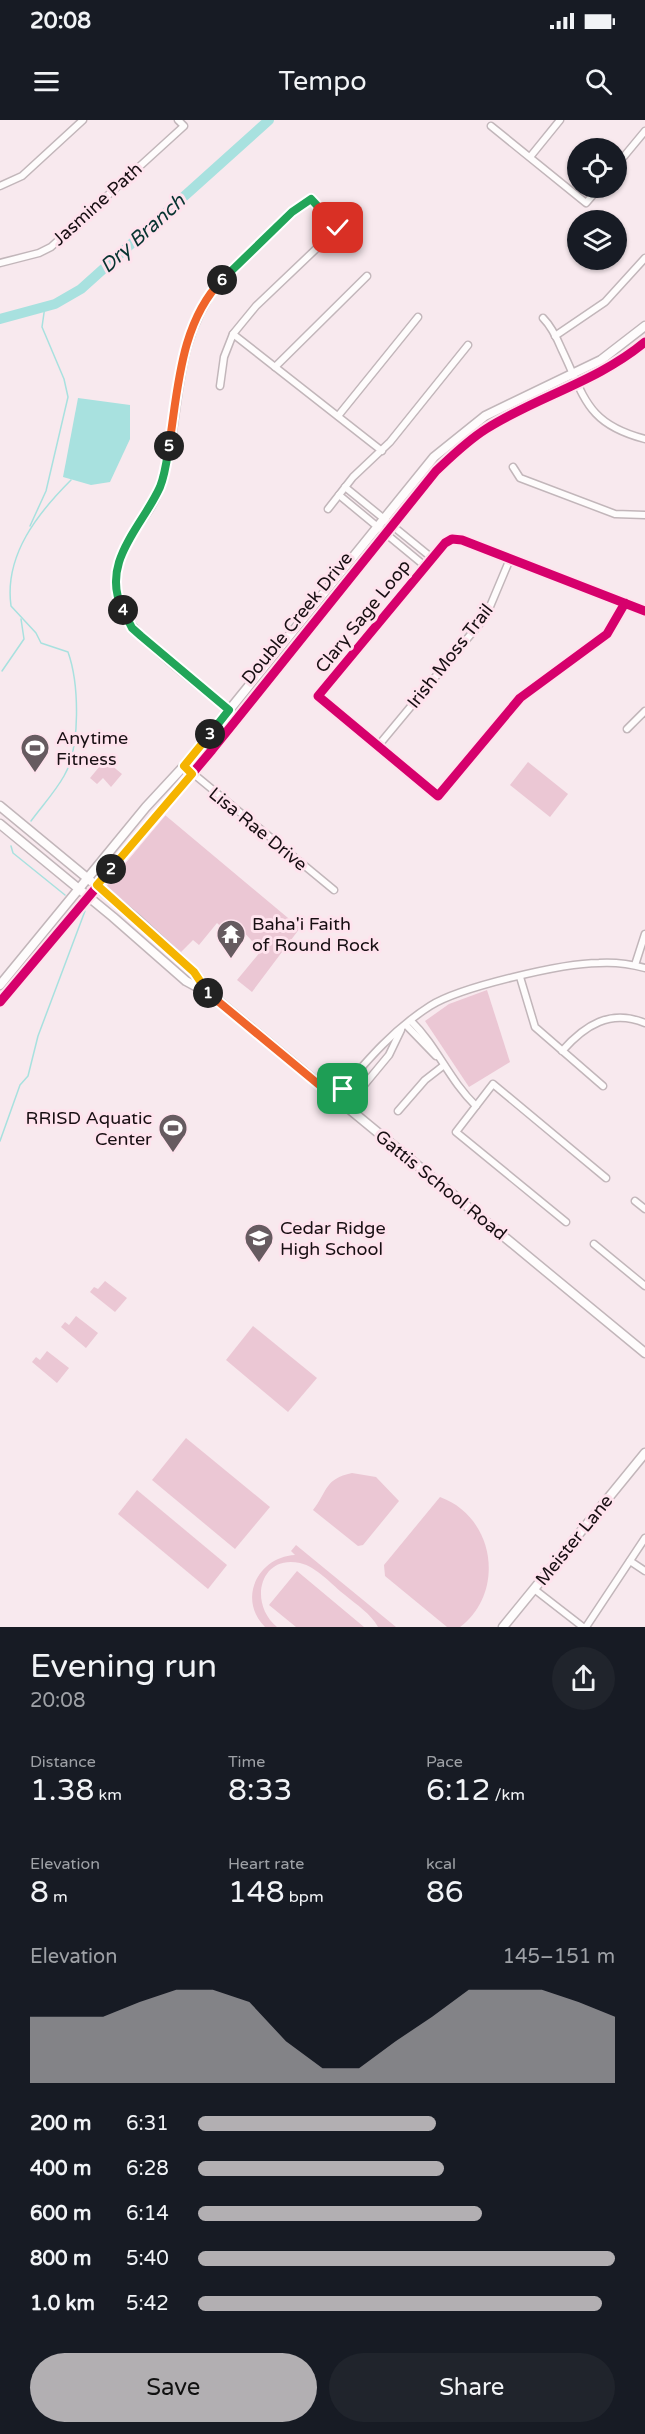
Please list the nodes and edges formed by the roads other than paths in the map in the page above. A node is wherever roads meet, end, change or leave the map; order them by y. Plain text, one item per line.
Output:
1 (83, 120) edge
2 (178, 120) edge
3 (560, 120) edge
4 (491, 126) dead end
5 (645, 131) edge
6 (627, 153) edge
7 (530, 157) junction
8 (0, 186) edge
9 (567, 187) edge
10 (645, 258) edge
11 (0, 263) edge
12 (368, 276) dead end
13 (418, 317) dead end
14 (543, 318) dead end
15 (645, 326) edge
16 (233, 334) junction
17 (555, 336) junction
18 (645, 342) edge
19 (468, 345) dead end
20 (275, 367) junction
21 (573, 374) junction
22 (577, 385) junction
23 (220, 386) dead end
24 (338, 416) junction
25 (645, 439) edge
26 (382, 451) junction
27 (513, 467) dead end
28 (345, 487) junction
29 (339, 495) junction
30 (360, 500) junction
31 (355, 506) junction
32 (328, 509) dead end
33 (645, 515) edge
34 (381, 521) junction
35 (389, 529) junction
36 (432, 558) junction
37 (510, 559) junction
38 (425, 566) junction
39 (625, 603) junction
40 (645, 610) edge
41 (229, 710) junction
42 (645, 711) edge
43 (238, 718) junction
44 (627, 729) dead end
45 (378, 746) junction
46 (184, 766) junction
47 (192, 774) junction
48 (0, 806) edge
49 (0, 824) edge
50 (88, 879) junction
51 (97, 885) junction
52 (79, 889) junction
53 (334, 890) dead end
54 (88, 896) junction
55 (645, 934) edge
56 (635, 965) junction
57 (645, 968) edge
58 (520, 977) junction
59 (0, 985) edge
60 (210, 994) junction
61 (0, 1002) edge
62 (645, 1023) edge
63 (406, 1026) junction
64 (562, 1051) junction
65 (443, 1066) junction
66 (603, 1086) dead end
67 (335, 1098) junction
68 (476, 1106) junction
69 (346, 1107) junction
70 (398, 1111) dead end
71 (606, 1178) dead end
72 (636, 1201) dead end
73 (645, 1209) edge
74 (566, 1222) dead end
75 (594, 1244) dead end
76 (645, 1286) edge
77 (645, 1353) edge
78 (645, 1453) edge
79 (645, 1538) edge
80 (630, 1561) junction
81 (645, 1571) edge
82 (534, 1589) junction
83 (503, 1627) edge
84 (585, 1627) edge

1 - 8 street
2 - 11 street, Jasmine Path
3 - 7 street
4 - 7 street
5 - 6 street
7 - 9 street
10 - 17 street
12 - 20 street
13 - 24 street
14 - 17 street
15 - 21 street, Double Creek Drive
16 - 20 street
16 - 23 street
16 - 41 street
17 - 21 street
18 - 22 street, Double Creek Drive
19 - 26 street
20 - 24 street
21 - 22 street
21 - 34 street, Double Creek Drive
22 - 25 street
22 - 35 street, Double Creek Drive
24 - 26 street
26 - 28 street
27 - 33 street
28 - 29 street
28 - 30 street
29 - 31 street
29 - 32 street
30 - 31 street
30 - 34 street
31 - 34 street
34 - 35 street
34 - 41 street, Double Creek Drive
35 - 36 street
35 - 38 street
35 - 43 street, Double Creek Drive
36 - 37 street, Clary Sage Loop
36 - 38 street, Clary Sage Loop
37 - 39 street, Clary Sage Loop
37 - 45 street, Irish Moss Trail
38 - 45 street, Clary Sage Loop
39 - 40 street, Clary Sage Loop
39 - 45 street, Clary Sage Loop
41 - 43 street
41 - 46 street, Double Creek Drive
42 - 44 street
43 - 47 street, Double Creek Drive
46 - 47 street, Lisa Rae Drive
46 - 50 street, Double Creek Drive
47 - 51 street, Double Creek Drive
47 - 53 street, Lisa Rae Drive
48 - 50 street, Gattis School Road
49 - 52 street, Gattis School Road
50 - 51 street, Gattis School Road
50 - 52 street, Double Creek Drive
51 - 54 street, Double Creek Drive
51 - 60 street, Gattis School Road
52 - 54 street, Gattis School Road
52 - 59 street, Double Creek Drive
54 - 60 street, Gattis School Road
54 - 61 street, Double Creek Drive
55 - 56 street
56 - 57 street
56 - 58 street
58 - 63 street
58 - 64 street
60 - 67 street, Gattis School Road
62 - 64 street
63 - 65 street
63 - 67 street
63 - 69 street
64 - 66 street
65 - 68 street
65 - 70 street
67 - 69 street, Gattis School Road
68 - 71 street
68 - 74 street
69 - 77 street, Gattis School Road
72 - 73 street
75 - 76 street
78 - 82 street, Meister Lane
79 - 80 street
80 - 81 street
80 - 84 street
82 - 83 street, Meister Lane
82 - 84 street

